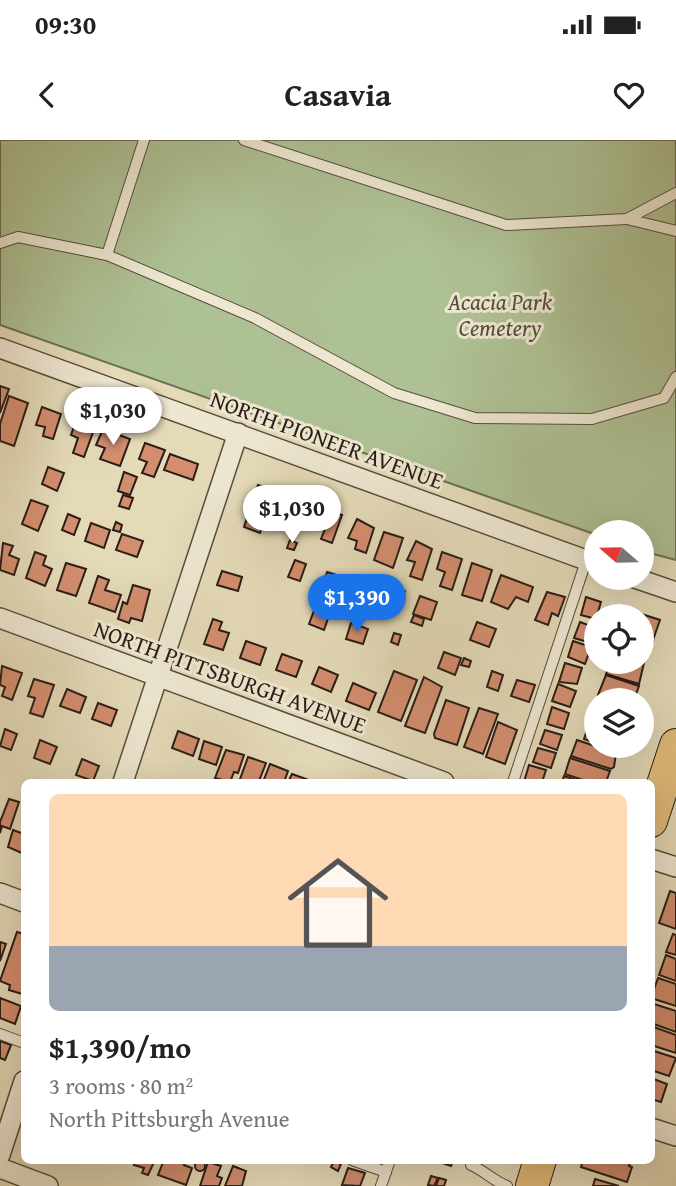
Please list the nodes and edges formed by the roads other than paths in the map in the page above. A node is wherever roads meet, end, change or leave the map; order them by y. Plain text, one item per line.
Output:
1 (144, 140) edge
2 (244, 140) edge
3 (676, 192) edge
4 (627, 219) junction
5 (676, 231) edge
6 (0, 243) edge
7 (107, 255) junction
8 (0, 348) edge
9 (676, 377) edge
10 (238, 433) junction
11 (584, 560) edge
12 (584, 583) edge
13 (654, 584) edge
14 (676, 592) edge
15 (0, 618) edge
16 (158, 676) junction
17 (676, 745) edge
18 (124, 779) edge
19 (435, 779) edge
20 (514, 779) edge
21 (655, 809) edge
22 (655, 860) edge
23 (676, 867) edge
24 (0, 893) edge
25 (21, 901) edge
26 (0, 1034) edge
27 (21, 1042) edge
28 (21, 1090) edge
29 (655, 1129) edge
30 (676, 1136) edge
31 (0, 1155) edge
32 (363, 1164) edge
33 (389, 1164) edge
34 (471, 1164) edge
35 (539, 1164) edge
36 (0, 1168) edge
37 (386, 1172) junction
38 (48, 1186) edge
39 (381, 1186) edge
40 (507, 1186) edge
41 (532, 1186) edge

1 - 7 lane
2 - 4 lane
3 - 4 lane
4 - 5 lane
6 - 7 lane
7 - 9 lane
8 - 10 street, NORTH PIONEER AVENUE
10 - 11 street, NORTH PIONEER AVENUE
10 - 16 street
12 - 20 lane
13 - 14 street
15 - 16 street, NORTH PITTSBURGH AVENUE
16 - 18 street
16 - 19 street, NORTH PITTSBURGH AVENUE
17 - 21 main road
22 - 23 street
24 - 25 street
26 - 27 lane
28 - 31 street
29 - 30 street
32 - 37 lane
33 - 37 lane
34 - 40 lane
35 - 41 main road
36 - 38 street
37 - 39 lane

